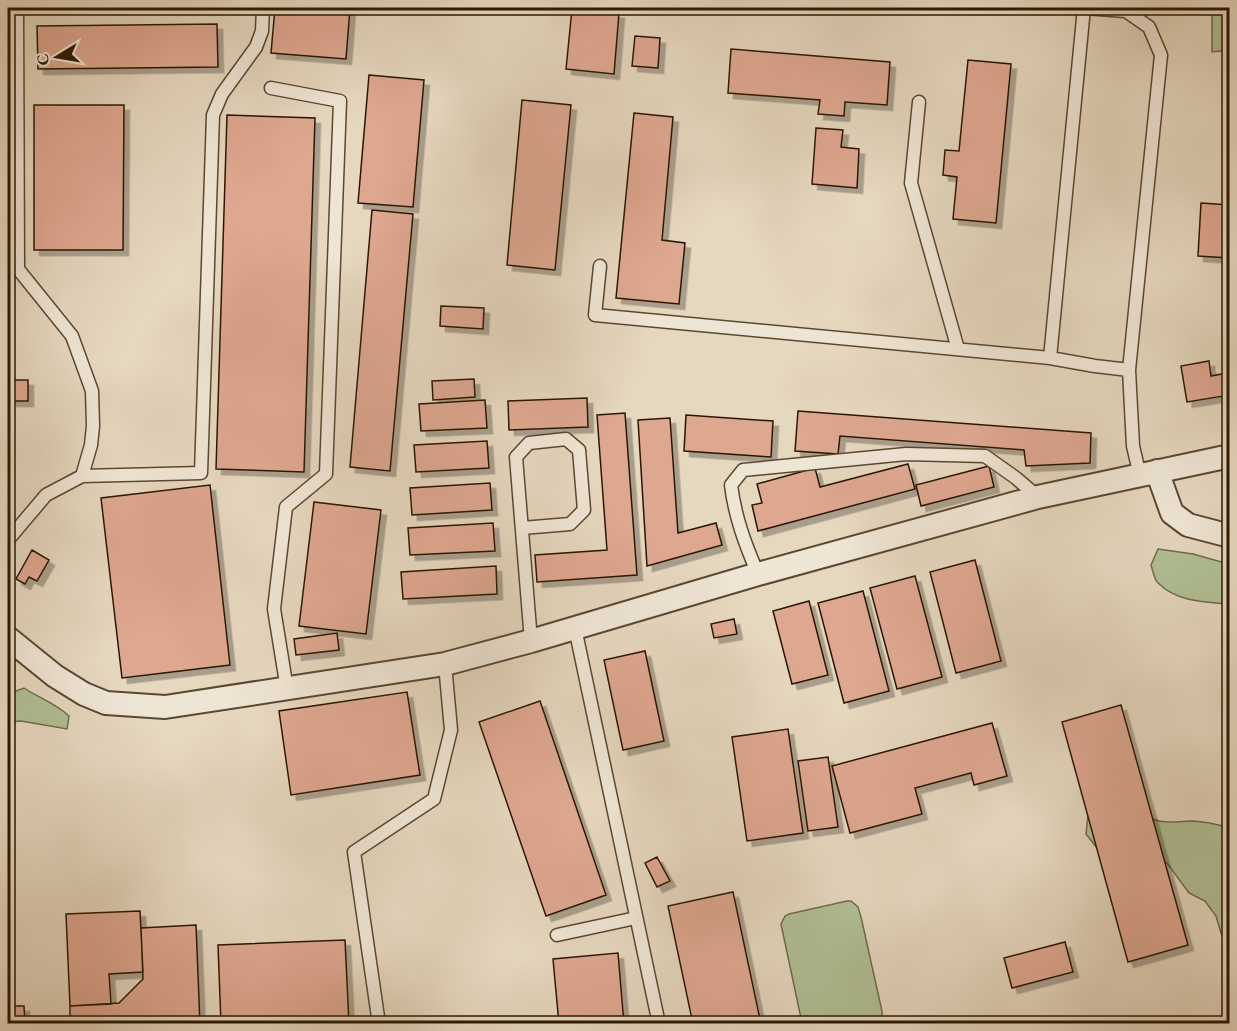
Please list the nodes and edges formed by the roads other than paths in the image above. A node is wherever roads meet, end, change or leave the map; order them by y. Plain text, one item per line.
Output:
1 (17, 8) edge
2 (263, 8) edge
3 (1085, 8) edge
4 (272, 88) dead end
5 (919, 102) dead end
6 (600, 266) dead end
7 (958, 349) junction
8 (1050, 358) junction
9 (1129, 370) junction
10 (1230, 456) edge
11 (1148, 473) junction
12 (82, 476) junction
13 (1038, 497) junction
14 (522, 528) junction
15 (1230, 536) edge
16 (8, 540) edge
17 (758, 574) junction
18 (575, 628) junction
19 (8, 638) edge
20 (531, 641) junction
21 (445, 664) junction
22 (287, 689) junction
23 (636, 918) junction
24 (557, 935) dead end
25 (379, 1023) edge
26 (659, 1023) edge

1 - 12 lane
2 - 12 lane
3 - 8 lane
3 - 9 lane
4 - 22 lane
5 - 7 lane
6 - 7 lane
7 - 8 lane
8 - 9 lane
9 - 11 lane
10 - 11 street
11 - 13 street
11 - 15 street
12 - 16 lane
13 - 17 street
13 - 17 lane
14 - 14 lane
14 - 20 lane
17 - 18 street
18 - 20 street
18 - 23 lane
19 - 22 street
20 - 21 street
21 - 22 street
21 - 25 lane
23 - 24 lane
23 - 26 lane

